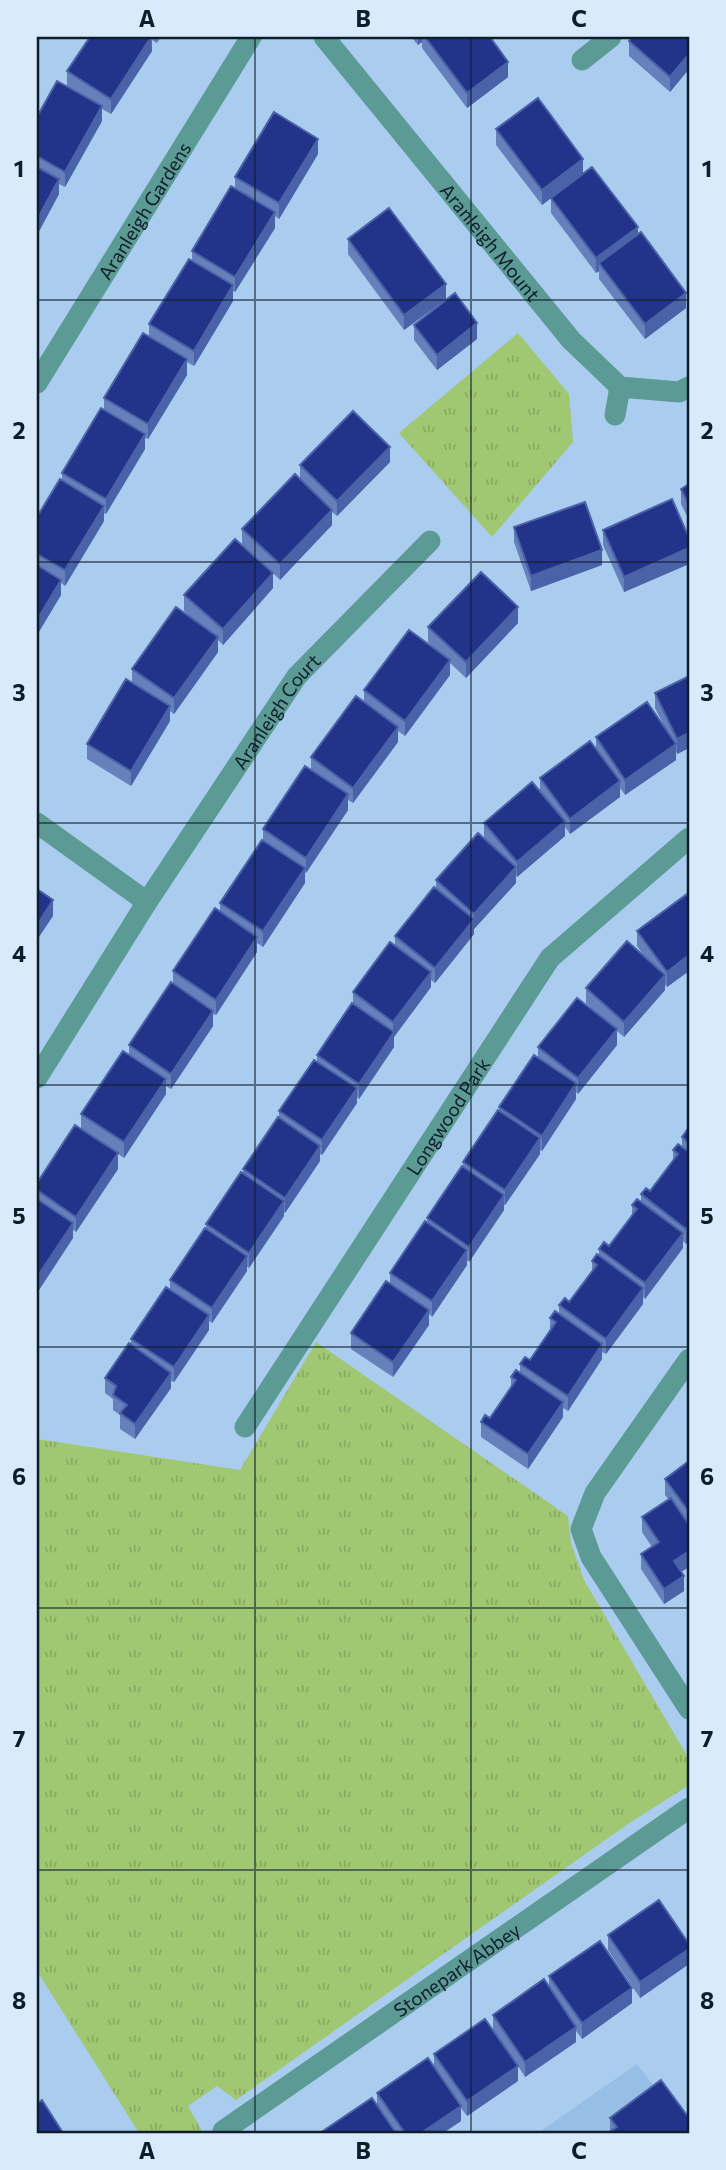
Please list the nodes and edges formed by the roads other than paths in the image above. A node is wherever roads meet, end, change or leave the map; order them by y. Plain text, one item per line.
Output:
1 (251, 37) edge
2 (324, 37) edge
3 (611, 37) edge
4 (582, 60) dead end
5 (37, 383) edge
6 (620, 387) junction
7 (689, 387) edge
8 (615, 415) dead end
9 (430, 541) dead end
10 (37, 823) edge
11 (689, 838) edge
12 (147, 902) junction
13 (37, 1078) edge
14 (689, 1359) edge
15 (244, 1427) dead end
16 (689, 1709) edge
17 (689, 1808) edge
18 (223, 2131) dead end

1 - 5 street, Aranleigh Gardens
2 - 6 street, Aranleigh Mount
3 - 4 street
6 - 7 street
6 - 8 street
9 - 12 street, Aranleigh Court
10 - 12 street
11 - 15 street, Longwood Park
12 - 13 street, Aranleigh Court
14 - 16 street
17 - 18 street, Stonepark Abbey

